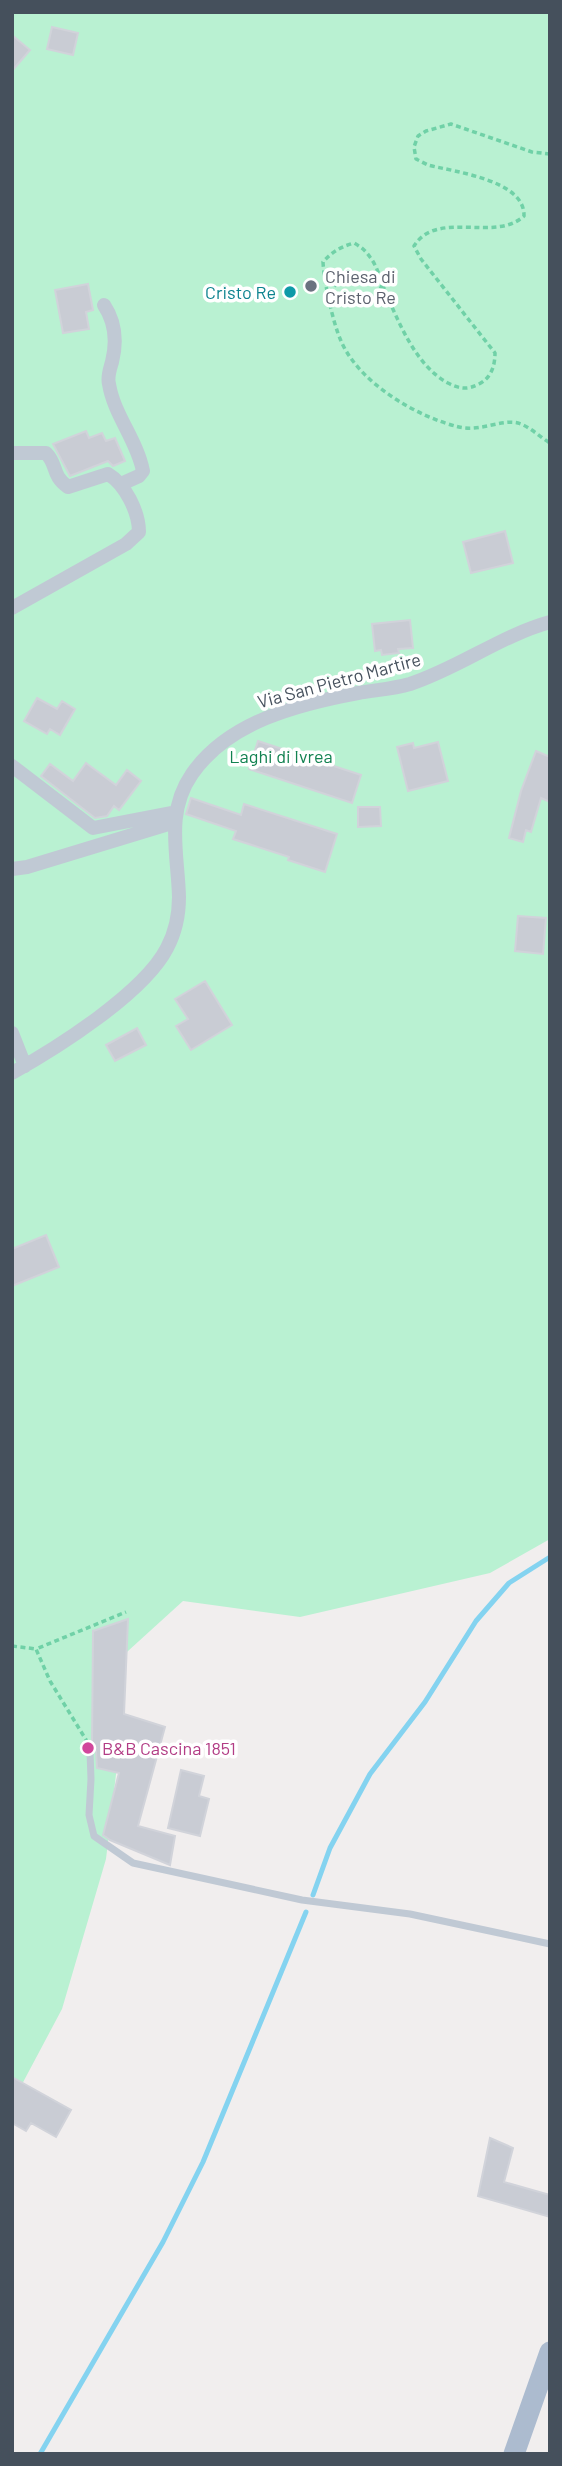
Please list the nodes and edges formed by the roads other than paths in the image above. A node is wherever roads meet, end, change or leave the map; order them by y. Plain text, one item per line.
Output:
1 (104, 305) dead end
2 (12, 453) edge
3 (121, 484) junction
4 (12, 608) edge
5 (550, 622) edge
6 (12, 766) edge
7 (175, 817) junction
8 (12, 869) edge
9 (12, 1033) edge
10 (19, 1070) edge
11 (90, 1752) road end
12 (550, 1944) edge
13 (550, 2352) edge
14 (514, 2454) edge

1 - 3 street
2 - 3 street
3 - 4 street
5 - 7 street, Via San Pietro Martire
6 - 7 street
7 - 8 street
7 - 10 street, Via San Pietro Martire
9 - 10 street
11 - 12 lane
13 - 14 main road

